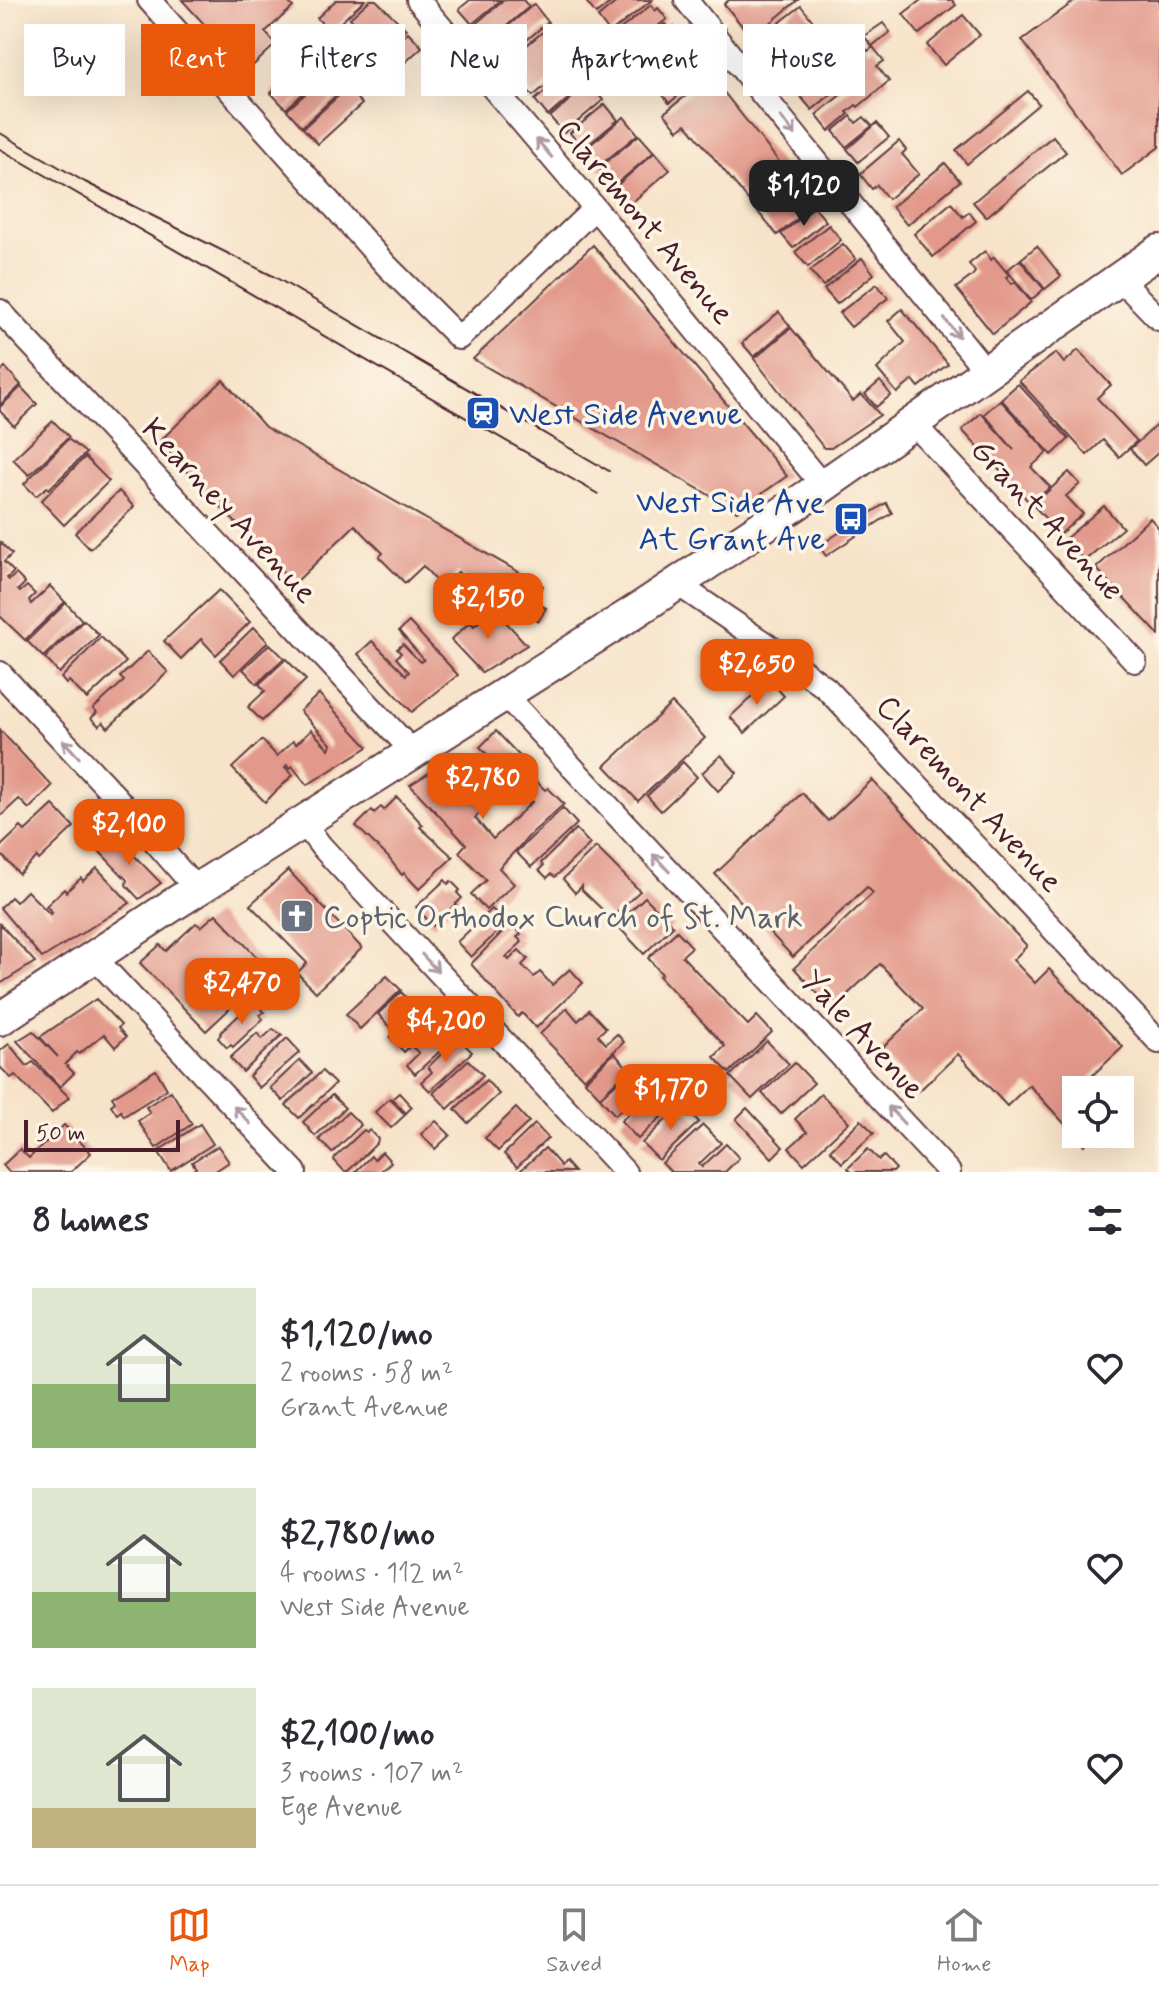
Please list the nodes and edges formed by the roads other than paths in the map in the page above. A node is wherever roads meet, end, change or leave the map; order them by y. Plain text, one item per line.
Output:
1 (149, 0) edge
2 (418, 0) edge
3 (686, 0) edge
4 (595, 208) junction
5 (1159, 251) edge
6 (1120, 279) junction
7 (0, 311) edge
8 (1159, 319) edge
9 (986, 371) junction
10 (912, 422) junction
11 (823, 486) junction
12 (676, 583) junction
13 (1135, 661) dead end
14 (0, 673) edge
15 (504, 694) junction
16 (413, 752) junction
17 (303, 822) junction
18 (198, 891) junction
19 (94, 957) junction
20 (0, 1019) edge
21 (1159, 1042) edge
22 (295, 1172) edge
23 (625, 1172) edge
24 (949, 1172) edge

1 - 4 street
4 -> 2 street, Claremont Avenue
3 -> 9 street
4 - 11 street, Claremont Avenue
5 - 6 main road
6 - 8 street
6 - 9 main road
7 - 16 street, Kearney Avenue
9 - 10 main road
10 - 11 main road
10 - 13 street, Grant Avenue
11 - 12 main road
12 - 15 main road
12 - 21 street, Claremont Avenue
18 -> 14 street
15 - 16 main road
24 -> 15 street, Yale Avenue
16 - 17 main road
17 - 18 main road
17 -> 23 street
18 - 19 main road
19 - 20 main road
22 -> 19 street

